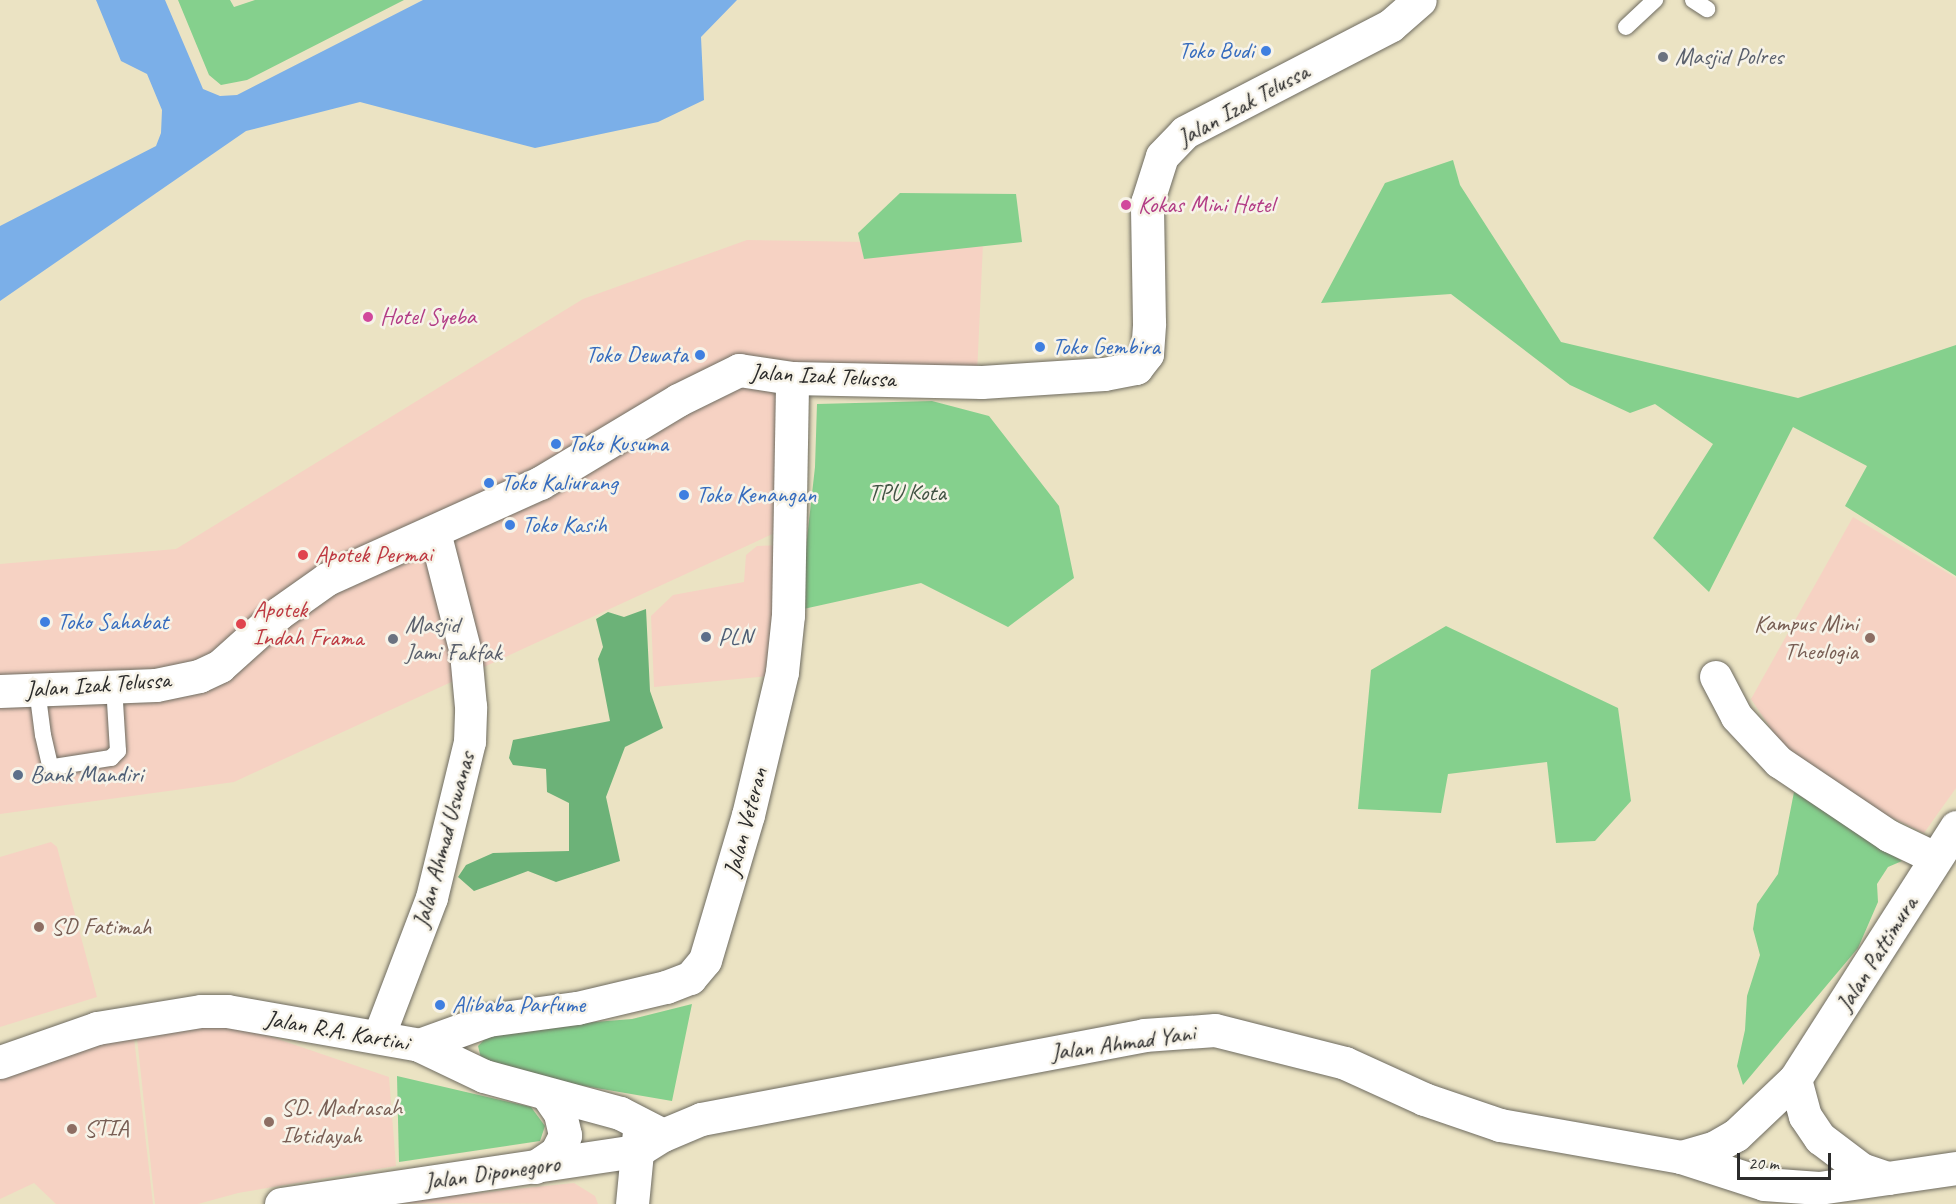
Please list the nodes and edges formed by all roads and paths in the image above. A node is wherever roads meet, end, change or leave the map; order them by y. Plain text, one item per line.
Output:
1 (1420, 0) edge
2 (1655, 0) edge
3 (1626, 27) dead end
4 (792, 378) junction
5 (435, 532) junction
6 (1716, 677) dead end
7 (114, 685) junction
8 (37, 689) junction
9 (0, 691) edge
10 (1956, 827) edge
11 (1935, 858) junction
12 (379, 1037) junction
13 (419, 1045) junction
14 (0, 1062) edge
15 (1795, 1079) junction
16 (548, 1096) junction
17 (647, 1135) junction
18 (1681, 1157) junction
19 (536, 1167) junction
20 (1956, 1168) edge
21 (1887, 1178) junction
22 (281, 1204) edge
23 (632, 1204) edge

1 - 4 main road, Jalan Izak Telussa
2 - 3 lane
4 - 5 main road, Jalan Izak Telussa
4 - 13 main road, Jalan Veteran
5 - 7 main road, Jalan Izak Telussa
5 - 12 street, Jalan Ahmad Uswanas
6 - 11 street
7 - 8 main road, Jalan Izak Telussa
7 - 8 lane
8 - 9 main road, Jalan Izak Telussa
10 - 11 main road, Jalan Pattimura
11 - 15 main road, Jalan Pattimura
12 - 13 main road, Jalan R.A. Kartini
12 - 14 main road, Jalan R.A. Kartini
13 - 16 main road, Jalan R.A. Kartini
15 - 18 main road, Jalan Pattimura
15 - 21 main road
16 - 17 main road, Jalan R.A. Kartini
16 - 19 main road
17 - 18 main road, Jalan Ahmad Yani
17 - 19 main road, Jalan Diponegoro
17 - 23 main road
18 - 21 main road, Jalan Ahmad Yani
19 - 22 main road, Jalan Diponegoro
20 - 21 main road

